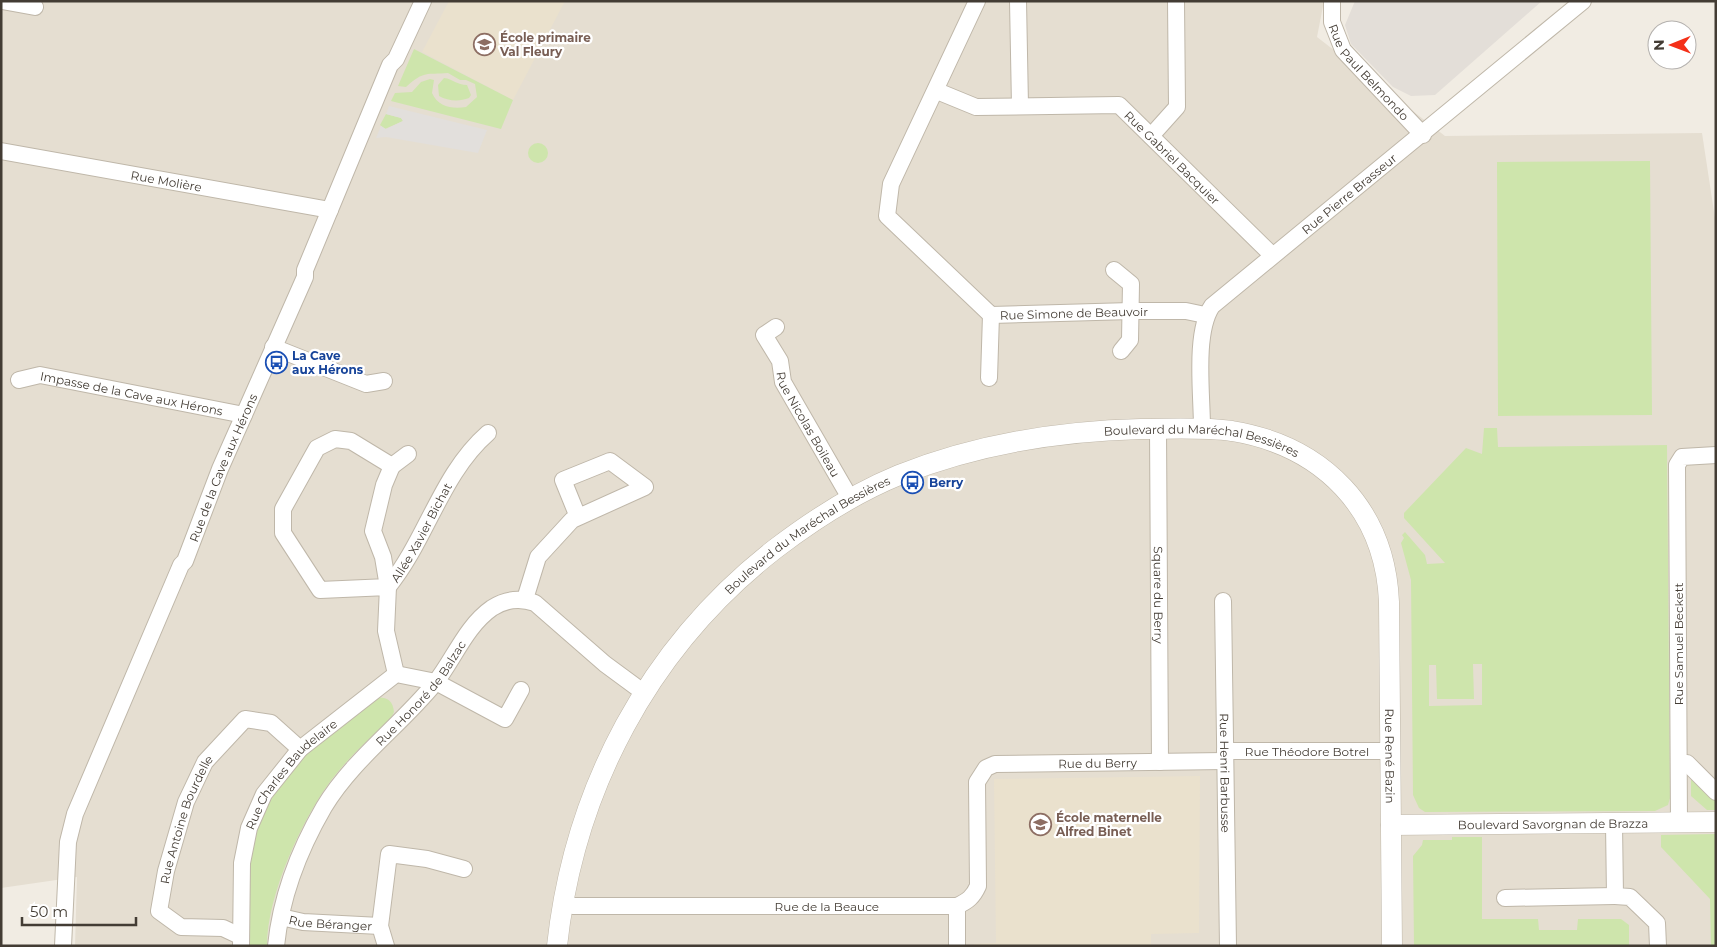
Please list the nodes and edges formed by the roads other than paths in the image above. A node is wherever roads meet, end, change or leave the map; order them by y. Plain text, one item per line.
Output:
1 (2, 1) edge
2 (423, 1) edge
3 (978, 1) edge
4 (1018, 1) edge
5 (1176, 1) edge
6 (1332, 1) edge
7 (1583, 1) edge
8 (35, 7) dead end
9 (937, 90) junction
10 (1020, 106) junction
11 (1423, 135) junction
12 (1151, 136) junction
13 (1, 151) edge
14 (330, 210) junction
15 (1272, 255) junction
16 (1114, 270) dead end
17 (1131, 311) junction
18 (991, 315) junction
19 (1205, 315) junction
20 (776, 327) dead end
21 (273, 347) junction
22 (1121, 351) dead end
23 (989, 378) dead end
24 (19, 380) dead end
25 (384, 381) dead end
26 (244, 415) junction
27 (1202, 428) junction
28 (1158, 429) junction
29 (488, 433) dead end
30 (408, 454) dead end
31 (1716, 455) edge
32 (392, 466) junction
33 (850, 498) junction
34 (578, 517) junction
35 (1386, 569) joint
36 (388, 587) junction
37 (525, 600) junction
38 (1223, 601) dead end
39 (396, 674) junction
40 (436, 682) junction
41 (520, 690) dead end
42 (643, 692) junction
43 (300, 749) junction
44 (1391, 751) junction
45 (1225, 756) junction
46 (1160, 762) junction
47 (1679, 763) junction
48 (1716, 792) edge
49 (1716, 822) edge
50 (1680, 823) junction
51 (1614, 824) junction
52 (1391, 826) junction
53 (464, 870) dead end
54 (1614, 896) junction
55 (1505, 898) dead end
56 (562, 904) junction
57 (957, 906) junction
58 (281, 917) junction
59 (380, 926) junction
60 (241, 941) edge
61 (63, 946) edge
62 (276, 946) edge
63 (386, 946) edge
64 (557, 946) edge
65 (958, 946) edge
66 (1228, 946) edge
67 (1392, 946) edge
68 (1658, 946) edge

1 - 8 street
2 - 14 street, Rue de la Cave aux Hérons
3 - 9 street, Rue Simone de Beauvoir
4 - 10 street
5 - 12 street
6 - 11 street, Rue Paul Belmondo
7 - 11 street, Rue Pierre Brasseur
9 - 10 street, Rue Gabriel Bacquier
9 - 18 street, Rue Simone de Beauvoir
10 - 12 street, Rue Gabriel Bacquier
11 - 15 street, Rue Pierre Brasseur
12 - 15 street, Rue Gabriel Bacquier
13 - 14 street, Rue Molière
14 - 21 street, Rue de la Cave aux Hérons
15 - 19 street, Rue Pierre Brasseur
16 - 17 street
17 - 18 street, Rue Simone de Beauvoir
17 - 19 street, Rue Simone de Beauvoir
17 - 22 street
18 - 23 street
19 - 27 street
20 - 33 street, Rue Nicolas Boileau
21 - 25 street
21 - 26 street, Rue de la Cave aux Hérons
24 - 26 street, Impasse de la Cave aux Hérons
26 - 61 street, Rue de la Cave aux Hérons
27 - 28 street, Boulevard du Maréchal Bessières
27 - 35 street, Boulevard du Maréchal Bessières
28 - 33 street, Boulevard du Maréchal Bessières
28 - 46 street, Square du Berry
29 - 36 street, Allée Xavier Bichat
30 - 32 street
31 - 47 street, Rue Samuel Beckett
32 - 36 street
32 - 36 street
33 - 42 street, Boulevard du Maréchal Bessières
34 - 34 street
34 - 37 street
35 - 44 street, Rue René Bazin
36 - 39 street, Allée Xavier Bichat
37 - 40 street, Rue Honoré de Balzac
37 - 42 street
38 - 45 street, Rue Henri Barbusse
39 - 40 street
39 - 43 street, Rue Charles Baudelaire
40 - 41 street
40 - 58 street, Rue Honoré de Balzac
42 - 56 street, Boulevard du Maréchal Bessières
43 - 60 street, Rue Charles Baudelaire
43 - 60 street, Rue Antoine Bourdelle
44 - 45 street, Rue Théodore Botrel
44 - 52 street, Rue René Bazin
45 - 46 street, Rue du Berry
45 - 66 street, Rue Henri Barbusse
46 - 57 street, Rue du Berry
47 - 48 street
47 - 50 street, Rue Samuel Beckett
49 - 50 street, Boulevard Savorgnan de Brazza
50 - 51 street, Boulevard Savorgnan de Brazza
51 - 52 street, Boulevard Savorgnan de Brazza
51 - 54 street
52 - 67 street, Rue René Bazin
53 - 59 street
54 - 55 street
54 - 68 street
56 - 57 street, Rue de la Beauce
56 - 64 street, Boulevard du Maréchal Bessières
57 - 65 street
58 - 59 street, Rue Béranger
58 - 62 street, Rue Honoré de Balzac
59 - 63 street

